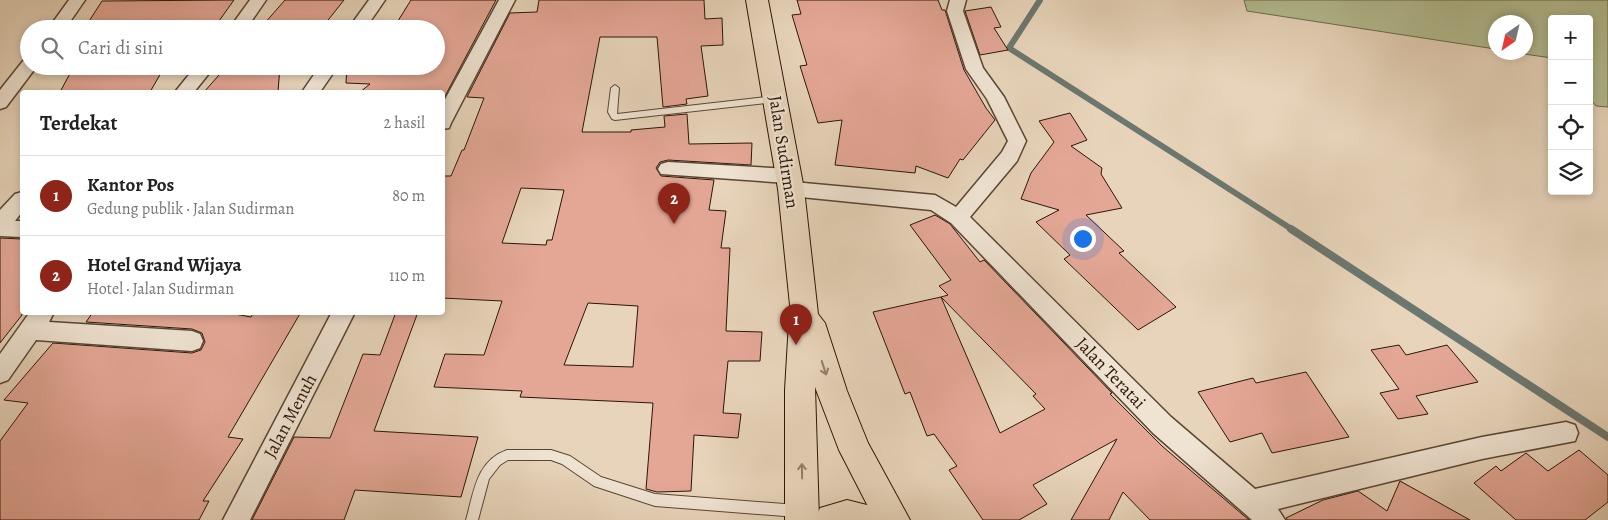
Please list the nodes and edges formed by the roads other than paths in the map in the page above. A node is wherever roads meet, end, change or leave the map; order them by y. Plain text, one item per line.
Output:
1 (78, 0) edge
2 (258, 0) edge
3 (377, 0) edge
4 (506, 0) edge
5 (757, 0) edge
6 (958, 0) edge
7 (63, 20) edge
8 (244, 20) edge
9 (363, 20) edge
10 (21, 75) edge
11 (198, 75) edge
12 (323, 75) edge
13 (615, 88) dead end
14 (186, 90) edge
15 (312, 90) edge
16 (775, 99) junction
17 (0, 102) edge
18 (445, 117) edge
19 (668, 169) dead end
20 (790, 182) junction
21 (20, 201) edge
22 (958, 218) junction
23 (0, 226) edge
24 (20, 229) edge
25 (804, 305) junction
26 (342, 315) edge
27 (37, 321) edge
28 (192, 341) dead end
29 (0, 372) edge
30 (1566, 434) dead end
31 (1250, 503) junction
32 (812, 517) edge
33 (236, 520) edge
34 (472, 520) edge
35 (867, 520) edge
36 (893, 520) edge
37 (1272, 520) edge

1 - 7 street
2 - 8 street
3 - 9 street
4 - 18 street
5 - 16 main road, Jalan Sudirman
6 - 22 street
10 - 17 street
11 - 14 street
12 - 15 street
13 - 16 lane
16 - 20 main road, Jalan Sudirman
19 - 20 street, Jalan Teratai
20 - 22 street, Jalan Teratai
20 - 25 main road, Jalan Sudirman
21 - 23 street
22 - 31 street, Jalan Teratai
23 - 24 street
32 -> 25 main road, Jalan Sudirman
25 -> 36 main road, Jalan Sudirman
26 - 33 street, Jalan Menuh
27 - 28 street
27 - 29 street
30 - 31 street
31 - 37 street, Jalan Teratai
32 - 34 lane
32 - 35 main road

